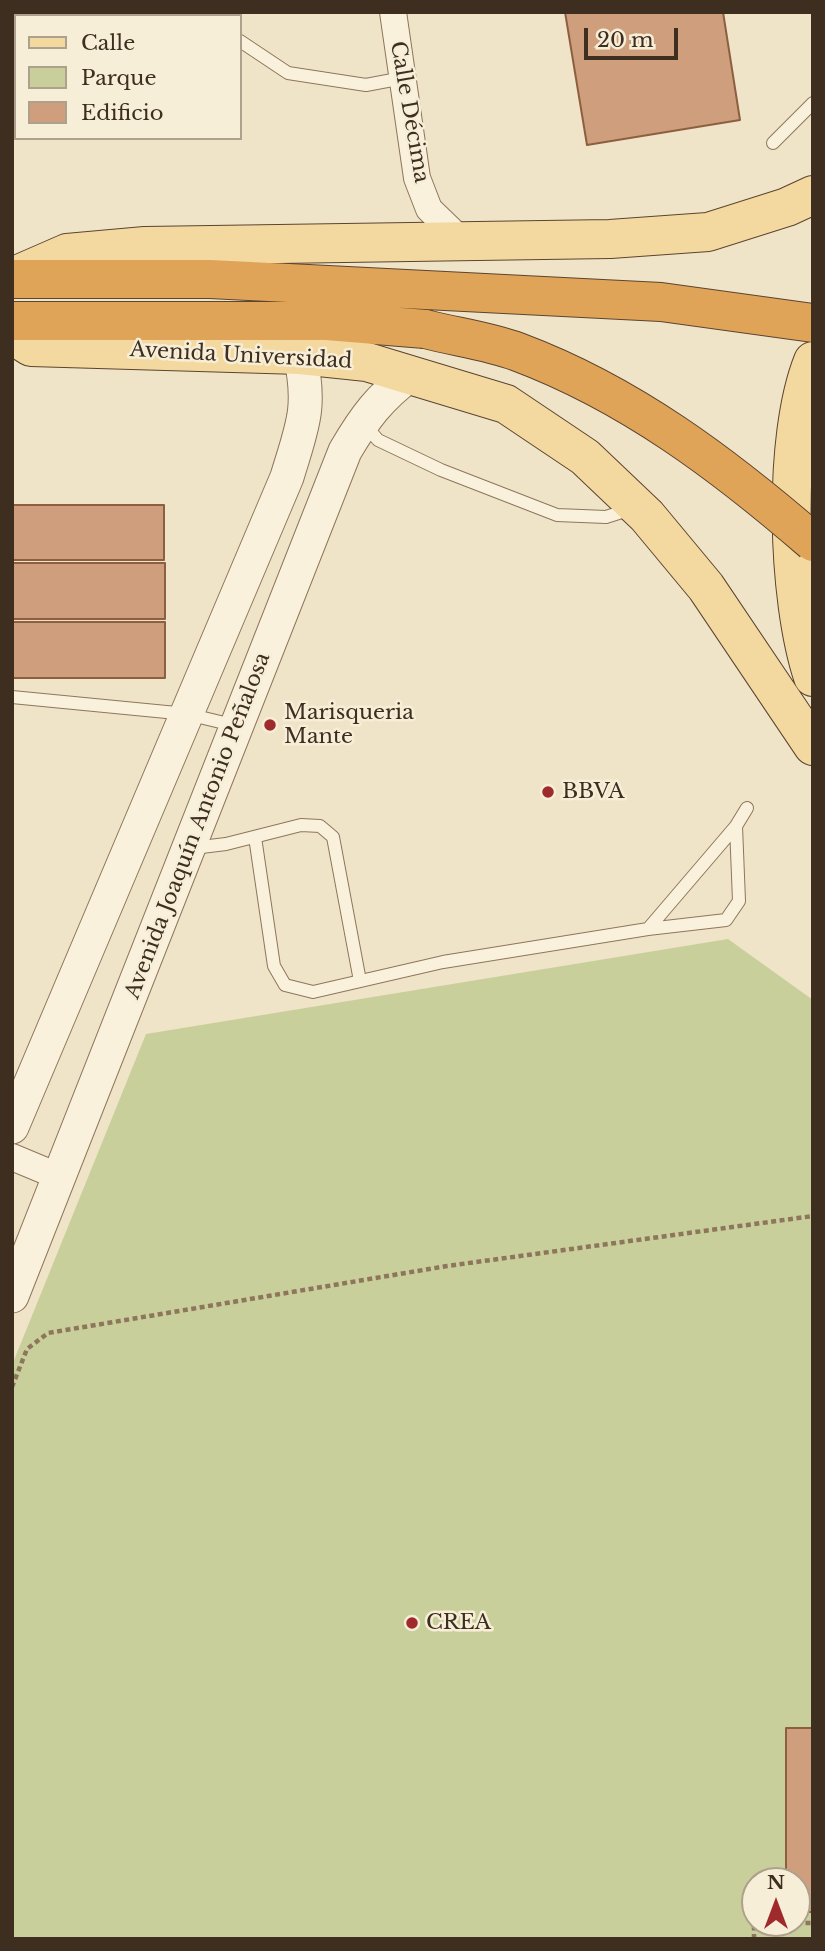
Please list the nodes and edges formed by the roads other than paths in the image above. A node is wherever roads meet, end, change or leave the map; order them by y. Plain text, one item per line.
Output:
1 (393, 12) edge
2 (242, 42) edge
3 (403, 78) junction
4 (813, 103) edge
5 (773, 143) dead end
6 (813, 195) edge
7 (461, 240) junction
8 (12, 278) edge
9 (813, 295) edge
10 (661, 302) junction
11 (12, 321) edge
12 (813, 323) edge
13 (12, 335) edge
14 (300, 355) junction
15 (813, 361) edge
16 (411, 374) junction
17 (362, 421) junction
18 (287, 477) junction
19 (330, 491) junction
20 (637, 507) junction
21 (813, 542) edge
22 (813, 677) edge
23 (12, 697) edge
24 (187, 714) junction
25 (237, 726) junction
26 (813, 746) edge
27 (747, 808) dead end
28 (736, 826) junction
29 (255, 837) junction
30 (189, 849) junction
31 (648, 929) junction
32 (360, 981) junction
33 (12, 1127) edge
34 (12, 1157) edge
35 (60, 1177) junction
36 (12, 1296) edge

1 - 3 street, Calle Décima
2 - 3 lane
3 - 7 street, Calle Décima
4 - 5 lane
6 - 7 main road
7 - 8 main road
8 - 10 highway
9 - 10 highway
10 - 12 highway
11 - 21 highway, bridge
13 - 14 main road, Avenida Universidad
14 - 16 main road, Avenida Universidad
14 - 18 street
15 - 22 main road
16 - 17 street, Avenida Joaquín Antonio Peñalosa
16 - 20 main road, Avenida Universidad
17 - 19 street, Avenida Joaquín Antonio Peñalosa
17 - 20 lane
18 - 19 street
18 - 24 street
19 - 25 street, Avenida Joaquín Antonio Peñalosa
20 - 26 main road, Avenida Universidad
23 - 24 lane
24 - 25 lane
24 - 33 street
25 - 30 street, Avenida Joaquín Antonio Peñalosa
27 - 28 lane
28 - 31 lane
28 - 31 lane
29 - 30 lane
29 - 32 lane
29 - 32 lane
30 - 35 street, Avenida Joaquín Antonio Peñalosa
31 - 32 lane
34 - 35 street
35 - 36 street, Avenida Joaquín Antonio Peñalosa

